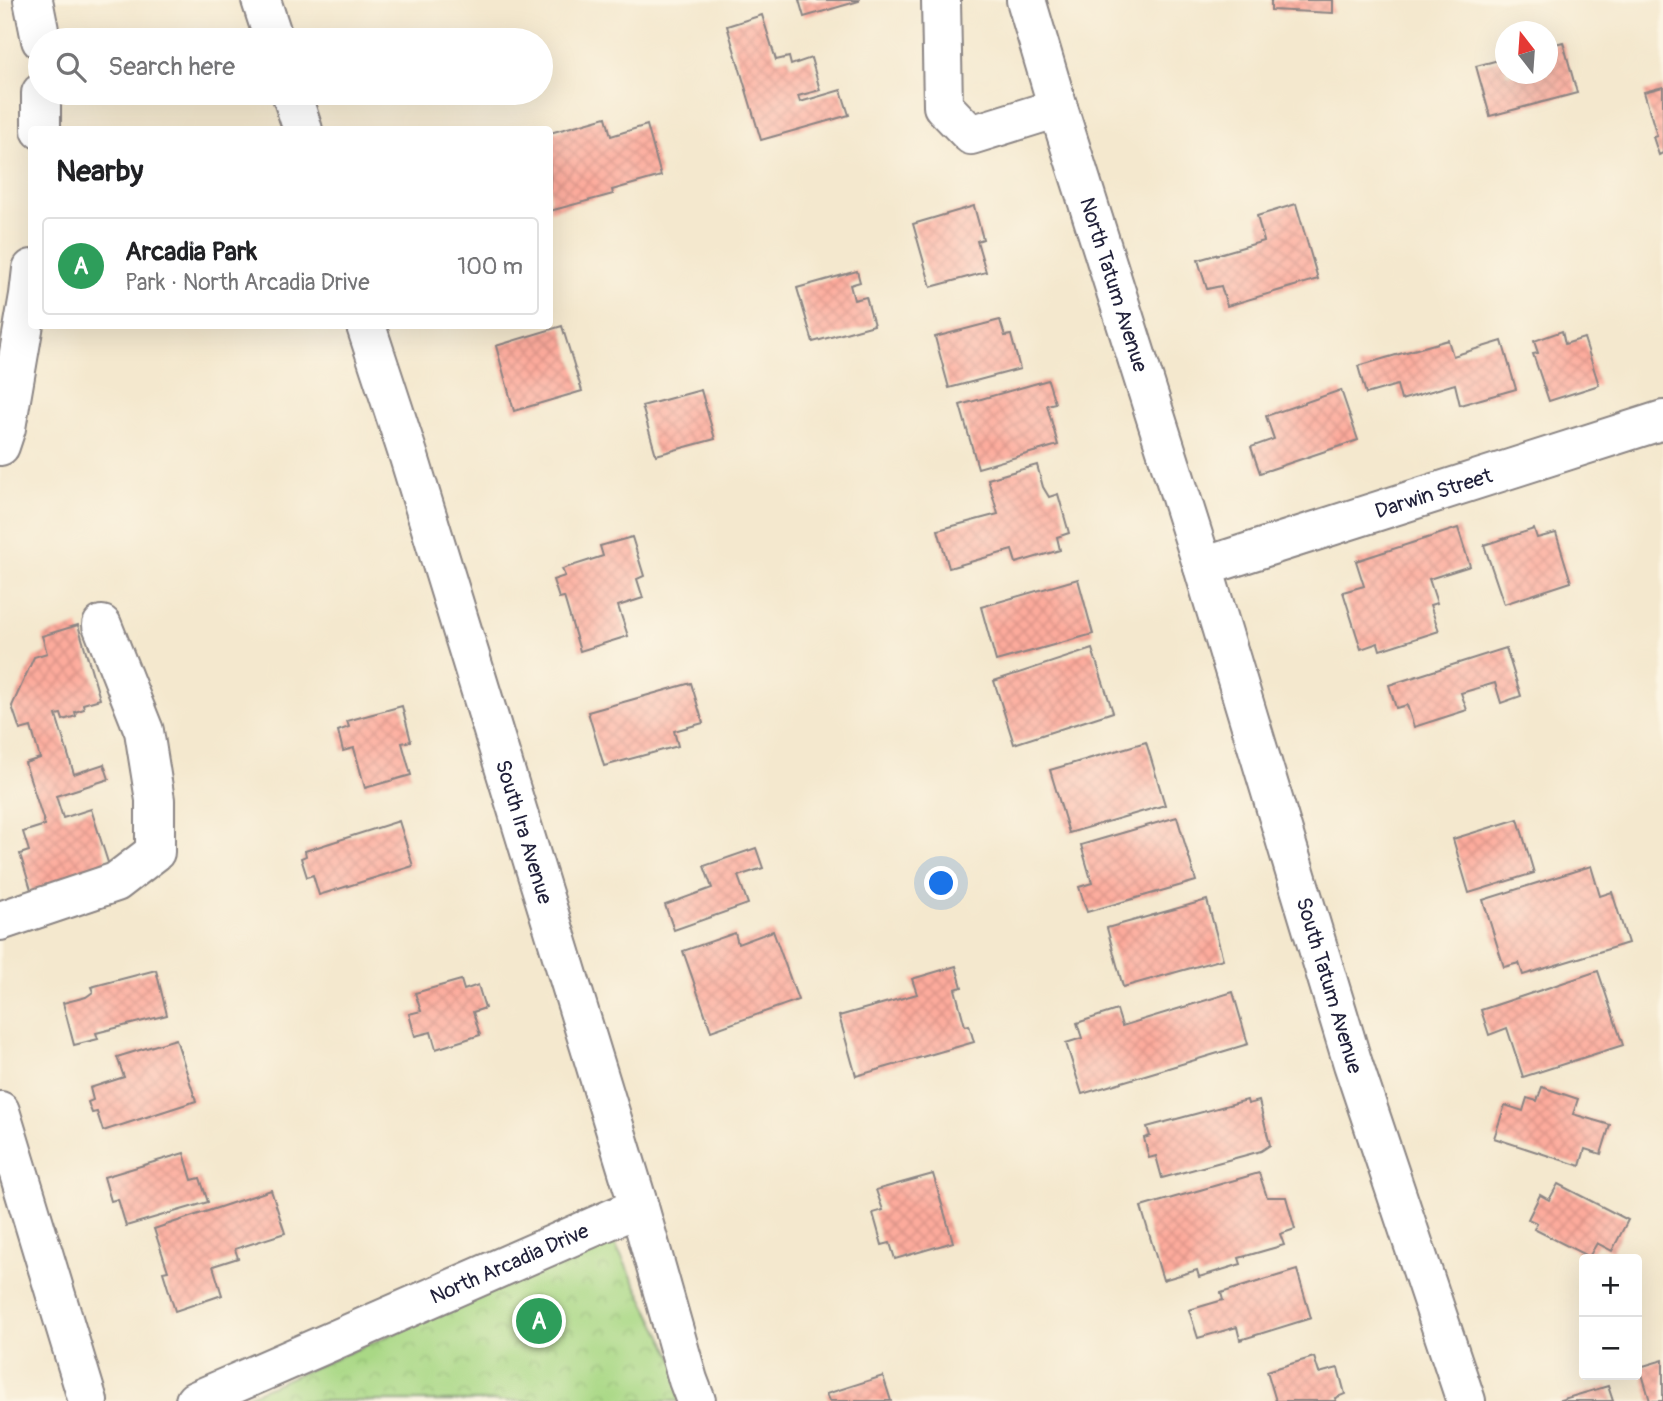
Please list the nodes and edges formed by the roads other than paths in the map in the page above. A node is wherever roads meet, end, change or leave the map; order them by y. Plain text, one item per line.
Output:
1 (33, 0) edge
2 (263, 0) edge
3 (941, 0) edge
4 (1026, 0) edge
5 (39, 28) edge
6 (271, 28) edge
7 (41, 105) edge
8 (295, 105) edge
9 (1058, 108) junction
10 (41, 126) edge
11 (302, 126) edge
12 (28, 301) edge
13 (367, 329) edge
14 (1663, 420) edge
15 (0, 446) edge
16 (1203, 567) junction
17 (102, 625) dead end
18 (0, 921) edge
19 (0, 1111) edge
20 (639, 1208) junction
21 (88, 1401) edge
22 (195, 1401) edge
23 (696, 1401) edge
24 (1466, 1401) edge

1 - 5 street
2 - 6 street
3 - 9 street
4 - 9 street, North Tatum Avenue
7 - 10 street
8 - 11 street
9 - 16 street, North Tatum Avenue
12 - 15 street
13 - 20 street, South Ira Avenue
14 - 16 street, Darwin Street
16 - 24 street, South Tatum Avenue
17 - 18 street
19 - 21 street
20 - 22 street, North Arcadia Drive
20 - 23 street

